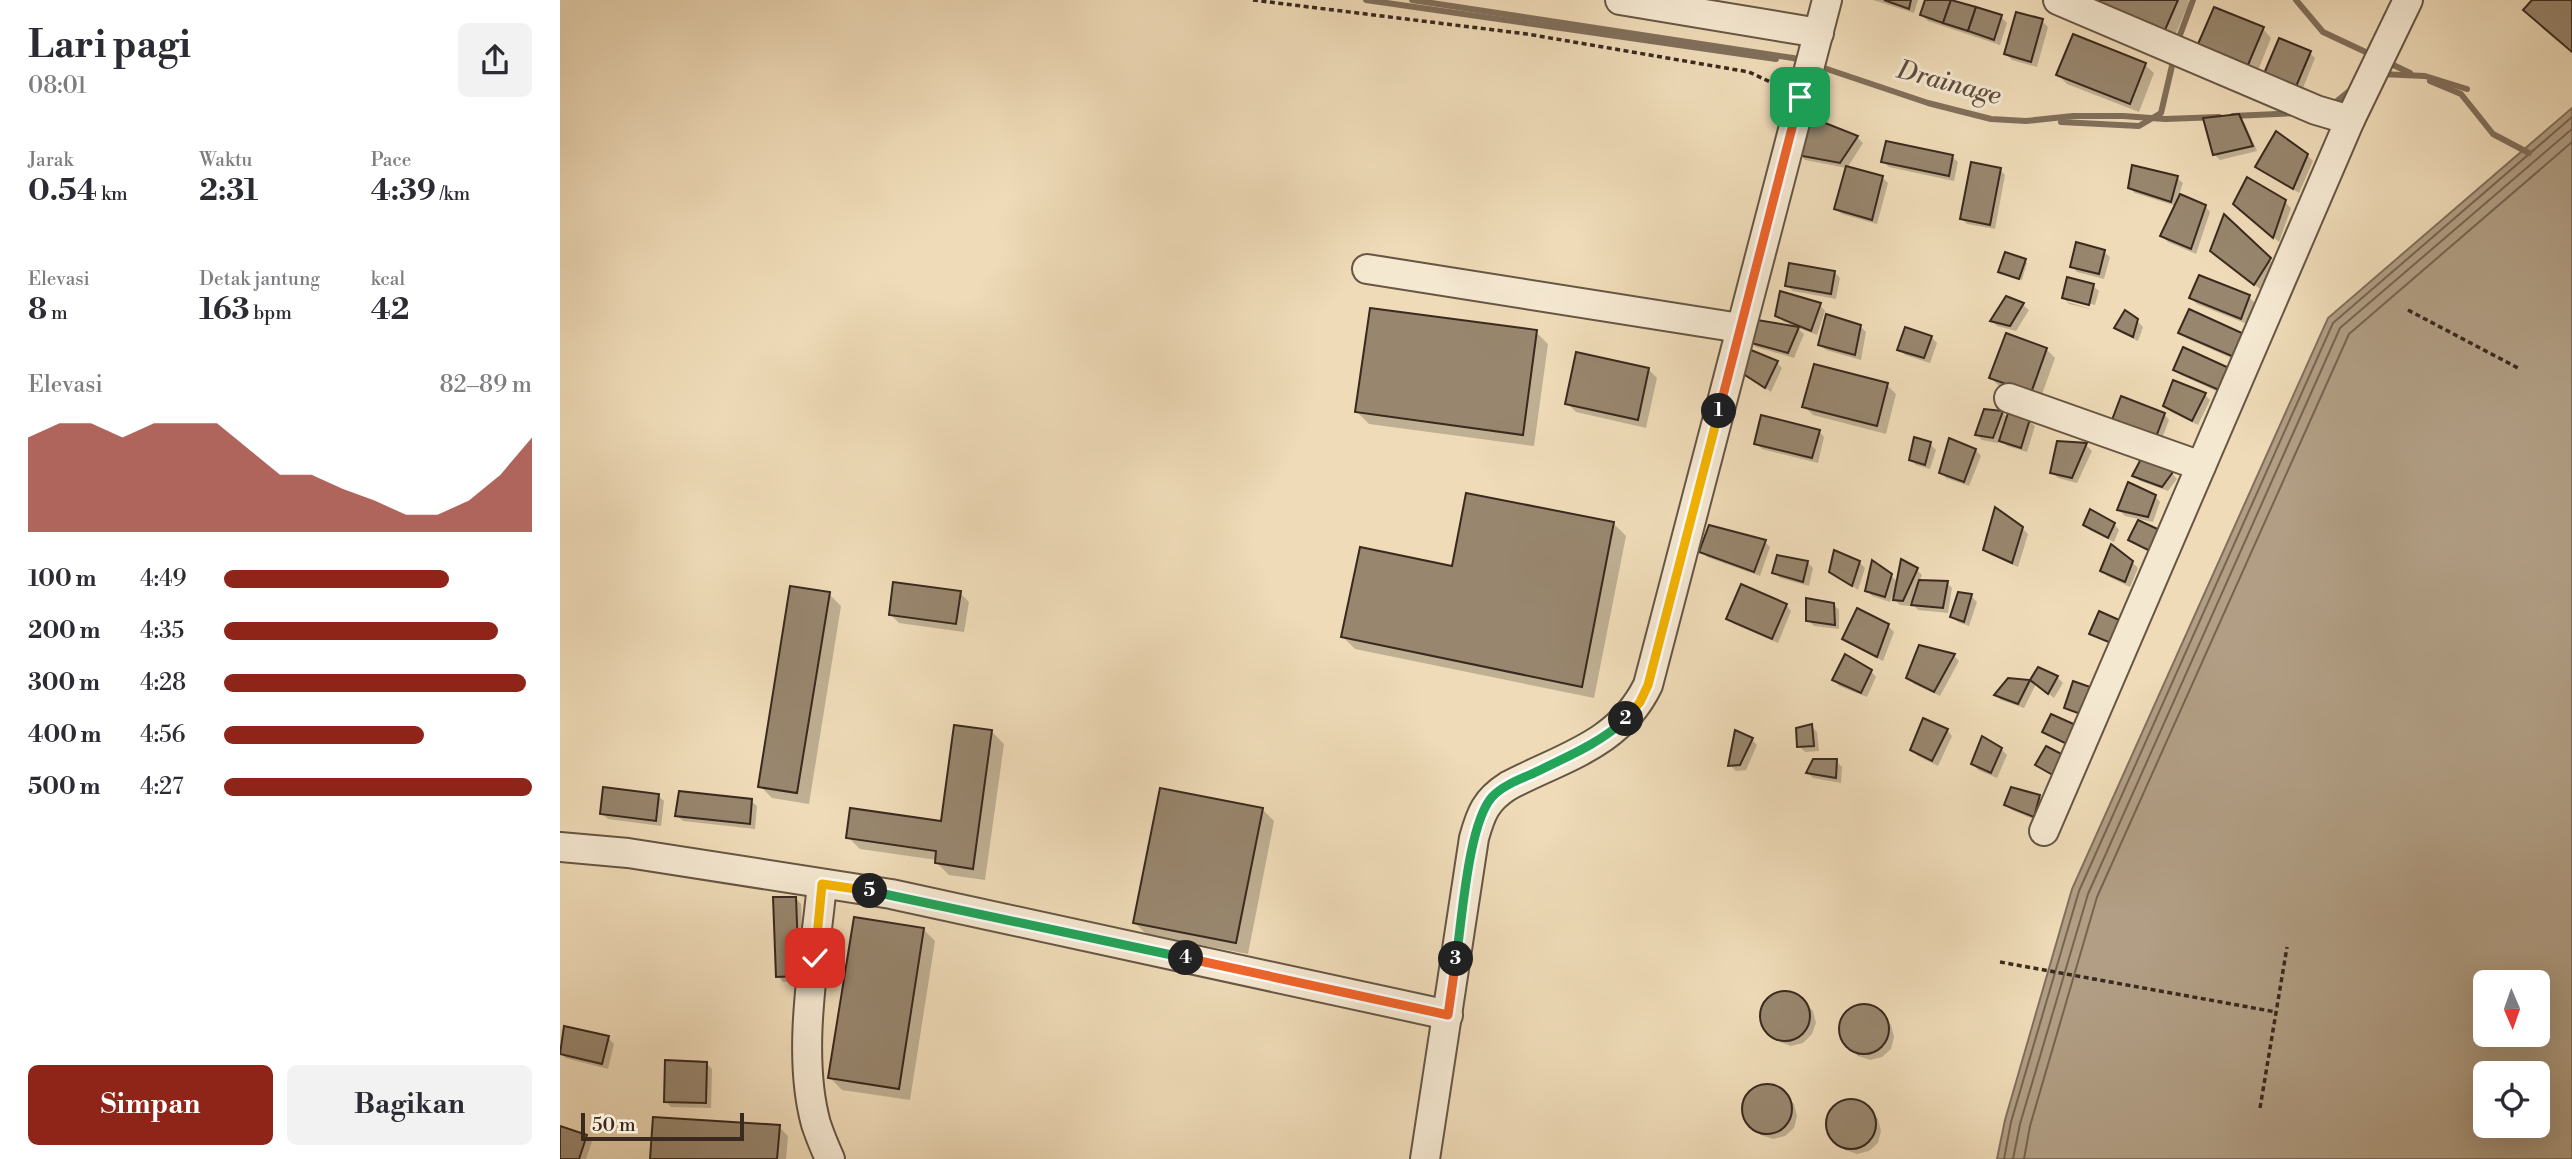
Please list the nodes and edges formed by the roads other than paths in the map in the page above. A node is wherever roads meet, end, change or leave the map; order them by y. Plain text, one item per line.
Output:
1 (1620, 0) edge
2 (1827, 0) edge
3 (2059, 0) edge
4 (2408, 0) edge
5 (1816, 43) junction
6 (2350, 120) junction
7 (1367, 269) dead end
8 (1740, 328) junction
9 (2009, 398) dead end
10 (2202, 466) junction
11 (2044, 831) dead end
12 (560, 847) edge
13 (822, 884) junction
14 (1448, 1015) junction
15 (830, 1159) edge
16 (1425, 1159) edge

1 - 5 street
2 - 5 street
3 - 6 street
4 - 6 street
5 - 8 street
6 - 10 street
7 - 8 street
8 - 14 street
9 - 10 street
10 - 11 street
12 - 13 street
13 - 14 street
13 - 15 street
14 - 16 street

